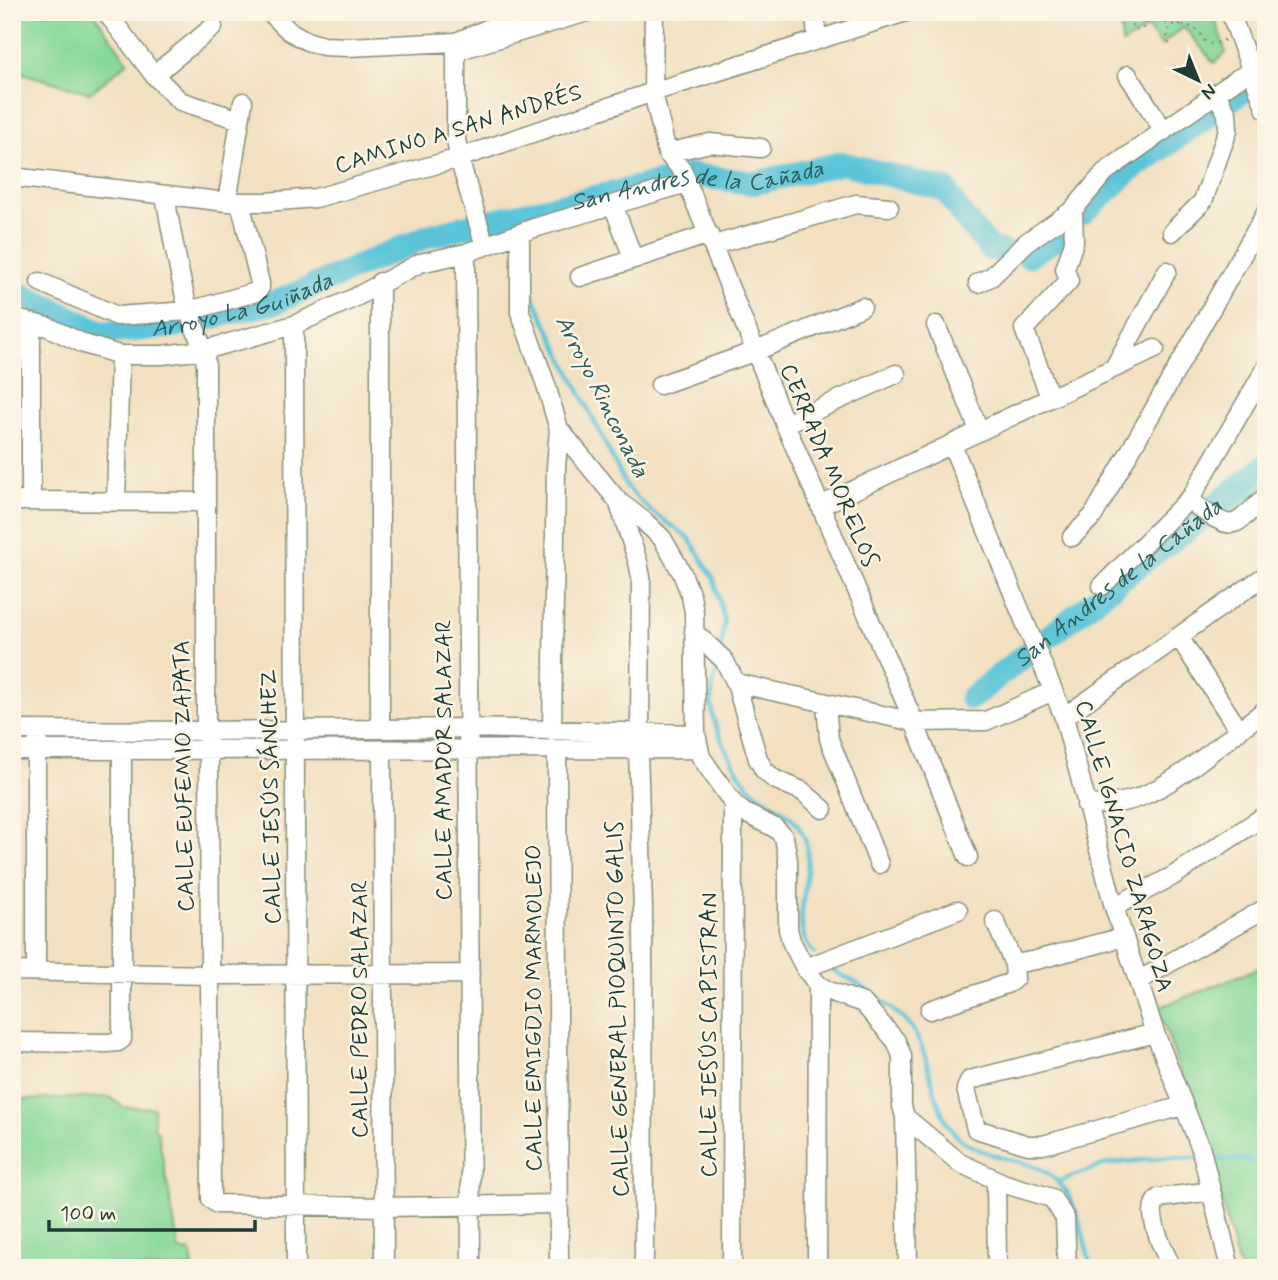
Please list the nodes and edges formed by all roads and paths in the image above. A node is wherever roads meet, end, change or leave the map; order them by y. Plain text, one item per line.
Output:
1 (107, 12) edge
2 (270, 12) edge
3 (517, 12) edge
4 (587, 12) edge
5 (654, 12) edge
6 (816, 12) edge
7 (906, 12) edge
8 (1125, 12) edge
9 (1154, 12) edge
10 (1196, 12) edge
11 (1230, 12) edge
12 (1147, 13) edge
13 (875, 17) edge
14 (1182, 24) junction
15 (1170, 25) junction
16 (213, 27) dead end
17 (1239, 36) junction
18 (817, 40) junction
19 (1169, 44) dead end
20 (456, 47) junction
21 (1259, 73) edge
22 (154, 75) junction
23 (1128, 75) dead end
24 (653, 92) junction
25 (1216, 94) junction
26 (243, 102) dead end
27 (1266, 110) edge
28 (240, 120) junction
29 (1164, 131) junction
30 (761, 148) dead end
31 (667, 153) junction
32 (459, 158) junction
33 (12, 177) edge
34 (685, 178) junction
35 (165, 196) junction
36 (234, 202) junction
37 (614, 206) junction
38 (889, 207) dead end
39 (1073, 210) junction
40 (1266, 213) edge
41 (1172, 232) dead end
42 (520, 234) junction
43 (712, 240) junction
44 (485, 247) junction
45 (466, 253) junction
46 (633, 258) junction
47 (1167, 271) dead end
48 (580, 277) dead end
49 (40, 282) dead end
50 (380, 282) junction
51 (978, 283) dead end
52 (862, 307) dead end
53 (189, 313) junction
54 (12, 318) edge
55 (32, 324) junction
56 (293, 325) junction
57 (936, 326) dead end
58 (201, 343) junction
59 (1154, 349) dead end
60 (756, 351) junction
61 (120, 355) junction
62 (1115, 366) junction
63 (1266, 368) edge
64 (896, 373) dead end
65 (660, 385) dead end
66 (1050, 397) junction
67 (785, 424) junction
68 (559, 429) junction
69 (979, 430) junction
70 (952, 445) junction
71 (1266, 497) edge
72 (12, 501) edge
73 (31, 501) junction
74 (618, 501) junction
75 (116, 502) junction
76 (206, 502) junction
77 (820, 506) junction
78 (1198, 507) dead end
79 (1072, 537) dead end
80 (1266, 575) edge
81 (1102, 586) dead end
82 (694, 632) junction
83 (1179, 637) junction
84 (736, 683) junction
85 (1053, 691) junction
86 (826, 703) junction
87 (1266, 710) edge
88 (1064, 716) junction
89 (914, 722) junction
90 (380, 729) junction
91 (467, 729) junction
92 (552, 729) junction
93 (1238, 729) junction
94 (12, 730) edge
95 (40, 730) junction
96 (293, 730) junction
97 (640, 731) junction
98 (207, 740) junction
99 (696, 742) junction
100 (122, 748) junction
101 (36, 749) junction
102 (295, 749) junction
103 (467, 749) junction
104 (557, 749) junction
105 (12, 750) edge
106 (638, 750) junction
107 (382, 751) junction
108 (733, 803) junction
109 (1086, 806) junction
110 (824, 809) dead end
111 (1266, 815) edge
112 (968, 857) dead end
113 (879, 864) dead end
114 (1114, 907) junction
115 (1266, 908) edge
116 (958, 910) dead end
117 (995, 921) dead end
118 (1124, 937) junction
119 (1014, 964) junction
120 (805, 968) junction
121 (36, 970) junction
122 (12, 971) edge
123 (121, 974) junction
124 (470, 974) junction
125 (210, 975) junction
126 (297, 975) junction
127 (384, 975) junction
128 (1138, 981) junction
129 (818, 985) junction
130 (930, 1010) dead end
131 (1155, 1033) junction
132 (12, 1042) edge
133 (1183, 1106) junction
134 (905, 1117) junction
135 (996, 1181) junction
136 (1211, 1191) junction
137 (471, 1204) junction
138 (557, 1204) junction
139 (296, 1205) junction
140 (384, 1207) junction
141 (1171, 1266) edge
142 (296, 1268) edge
143 (384, 1268) edge
144 (471, 1268) edge
145 (559, 1268) edge
146 (644, 1268) edge
147 (732, 1268) edge
148 (817, 1268) edge
149 (908, 1268) edge
150 (997, 1268) edge
151 (1067, 1268) edge
152 (1230, 1268) edge

1 - 22 street
2 - 20 street
3 - 20 street
4 - 20 street
5 - 24 street, CERRADA MORELOS
6 - 18 street
7 - 13 street, CAMINO A SAN ANDRÉS
8 - 12 path
9 - 12 path
10 - 14 path
11 - 17 street
12 - 15 path
13 - 18 street, CAMINO A SAN ANDRÉS
14 - 15 path
14 - 17 path
15 - 19 path
16 - 22 street
17 - 21 street
18 - 24 street, CAMINO A SAN ANDRÉS
20 - 32 street
21 - 25 street
21 - 27 street
22 - 28 street
23 - 29 street
24 - 31 street, CERRADA MORELOS
24 - 32 street, CAMINO A SAN ANDRÉS
25 - 29 street
25 - 41 street
26 - 28 street
28 - 36 street
29 - 39 street
30 - 31 street
31 - 34 street, CERRADA MORELOS
32 - 36 street, CAMINO A SAN ANDRÉS
32 - 44 street
33 - 35 street, CAMINO A SAN ANDRÉS
34 - 37 street
34 - 43 street, CERRADA MORELOS
35 - 36 street, CAMINO A SAN ANDRÉS
35 - 53 street, CALLE EUFEMIO ZAPATA
36 - 53 street
37 - 42 street
37 - 46 street
38 - 43 street
39 - 51 street
39 - 66 street
40 - 79 street
42 - 44 street
42 - 68 street
43 - 46 street
43 - 60 street, CERRADA MORELOS
44 - 45 street
45 - 50 street
45 - 91 street, CALLE AMADOR SALAZAR
46 - 48 street
47 - 62 street
49 - 53 street
50 - 56 street
50 - 90 street
52 - 60 street
53 - 58 street, CALLE EUFEMIO ZAPATA
54 - 55 street
55 - 61 street
55 - 73 street
56 - 58 street
56 - 96 street, CALLE JESÚS SÁNCHEZ
57 - 69 street
58 - 61 street
58 - 76 street, CALLE EUFEMIO ZAPATA
59 - 62 street
60 - 65 street
60 - 67 street, CERRADA MORELOS
61 - 75 street
62 - 66 street
63 - 81 street
64 - 67 street
66 - 69 street
67 - 77 street, CERRADA MORELOS
68 - 74 street
68 - 92 street
69 - 70 street
70 - 77 street
70 - 85 street, CALLE IGNACIO ZARAGOZA
71 - 78 street
72 - 73 street
73 - 75 street
74 - 82 street
74 - 97 street
75 - 76 street
76 - 98 street, CALLE EUFEMIO ZAPATA
77 - 89 street, CERRADA MORELOS
80 - 83 street
82 - 84 street
82 - 99 street
83 - 88 street
83 - 93 street
84 - 86 street
84 - 110 street
85 - 88 street, CALLE IGNACIO ZARAGOZA
85 - 89 street
86 - 89 street
86 - 113 street
87 - 93 street
88 - 109 street, CALLE IGNACIO ZARAGOZA
89 - 112 street, CERRADA MORELOS
90 - 91 street
90 - 96 street
91 - 92 street
91 - 103 street, CALLE AMADOR SALAZAR
92 - 97 street
93 - 109 street
94 - 95 street
95 - 98 street
95 - 101 street
96 - 98 street
96 - 102 street, CALLE JESÚS SÁNCHEZ
97 - 99 street
98 - 100 street
98 - 102 street
98 - 125 street, CALLE EUFEMIO ZAPATA
99 - 106 street
99 - 108 street
100 - 101 street
100 - 123 street
101 - 105 street
101 - 121 street
102 - 107 street
102 - 126 street, CALLE JESÚS SÁNCHEZ
103 - 104 street
103 - 107 street
103 - 124 street, CALLE AMADOR SALAZAR
104 - 106 street
104 - 138 street, CALLE EMIGDIO MARMOLEJO
106 - 146 street, CALLE GENERAL PIOQUINTO GALIS
107 - 127 street, CALLE PEDRO SALAZAR
108 - 120 street
108 - 147 street, CALLE JESÚS CAPISTRAN
109 - 114 street, CALLE IGNACIO ZARAGOZA
111 - 114 street
114 - 118 street, CALLE IGNACIO ZARAGOZA
115 - 128 street
116 - 120 street
117 - 119 street
118 - 119 street
118 - 128 street, CALLE IGNACIO ZARAGOZA
119 - 130 street
120 - 129 street
121 - 122 street
121 - 123 street
123 - 125 street
123 - 132 street
124 - 127 street
124 - 137 street, CALLE AMADOR SALAZAR
125 - 126 street
125 - 139 street, CALLE EUFEMIO ZAPATA
126 - 127 street
126 - 139 street, CALLE JESÚS SÁNCHEZ
127 - 140 street, CALLE PEDRO SALAZAR
128 - 131 street, CALLE IGNACIO ZARAGOZA
129 - 134 street
129 - 148 street
131 - 133 street, CALLE IGNACIO ZARAGOZA
131 - 133 street
133 - 136 street, CALLE IGNACIO ZARAGOZA
134 - 135 street
134 - 149 street
135 - 150 street
135 - 151 street
136 - 141 street
136 - 152 street, CALLE IGNACIO ZARAGOZA
137 - 138 street
137 - 140 street
137 - 144 street, CALLE AMADOR SALAZAR
138 - 145 street, CALLE EMIGDIO MARMOLEJO
139 - 140 street
139 - 142 street, CALLE JESÚS SÁNCHEZ
140 - 143 street, CALLE PEDRO SALAZAR

